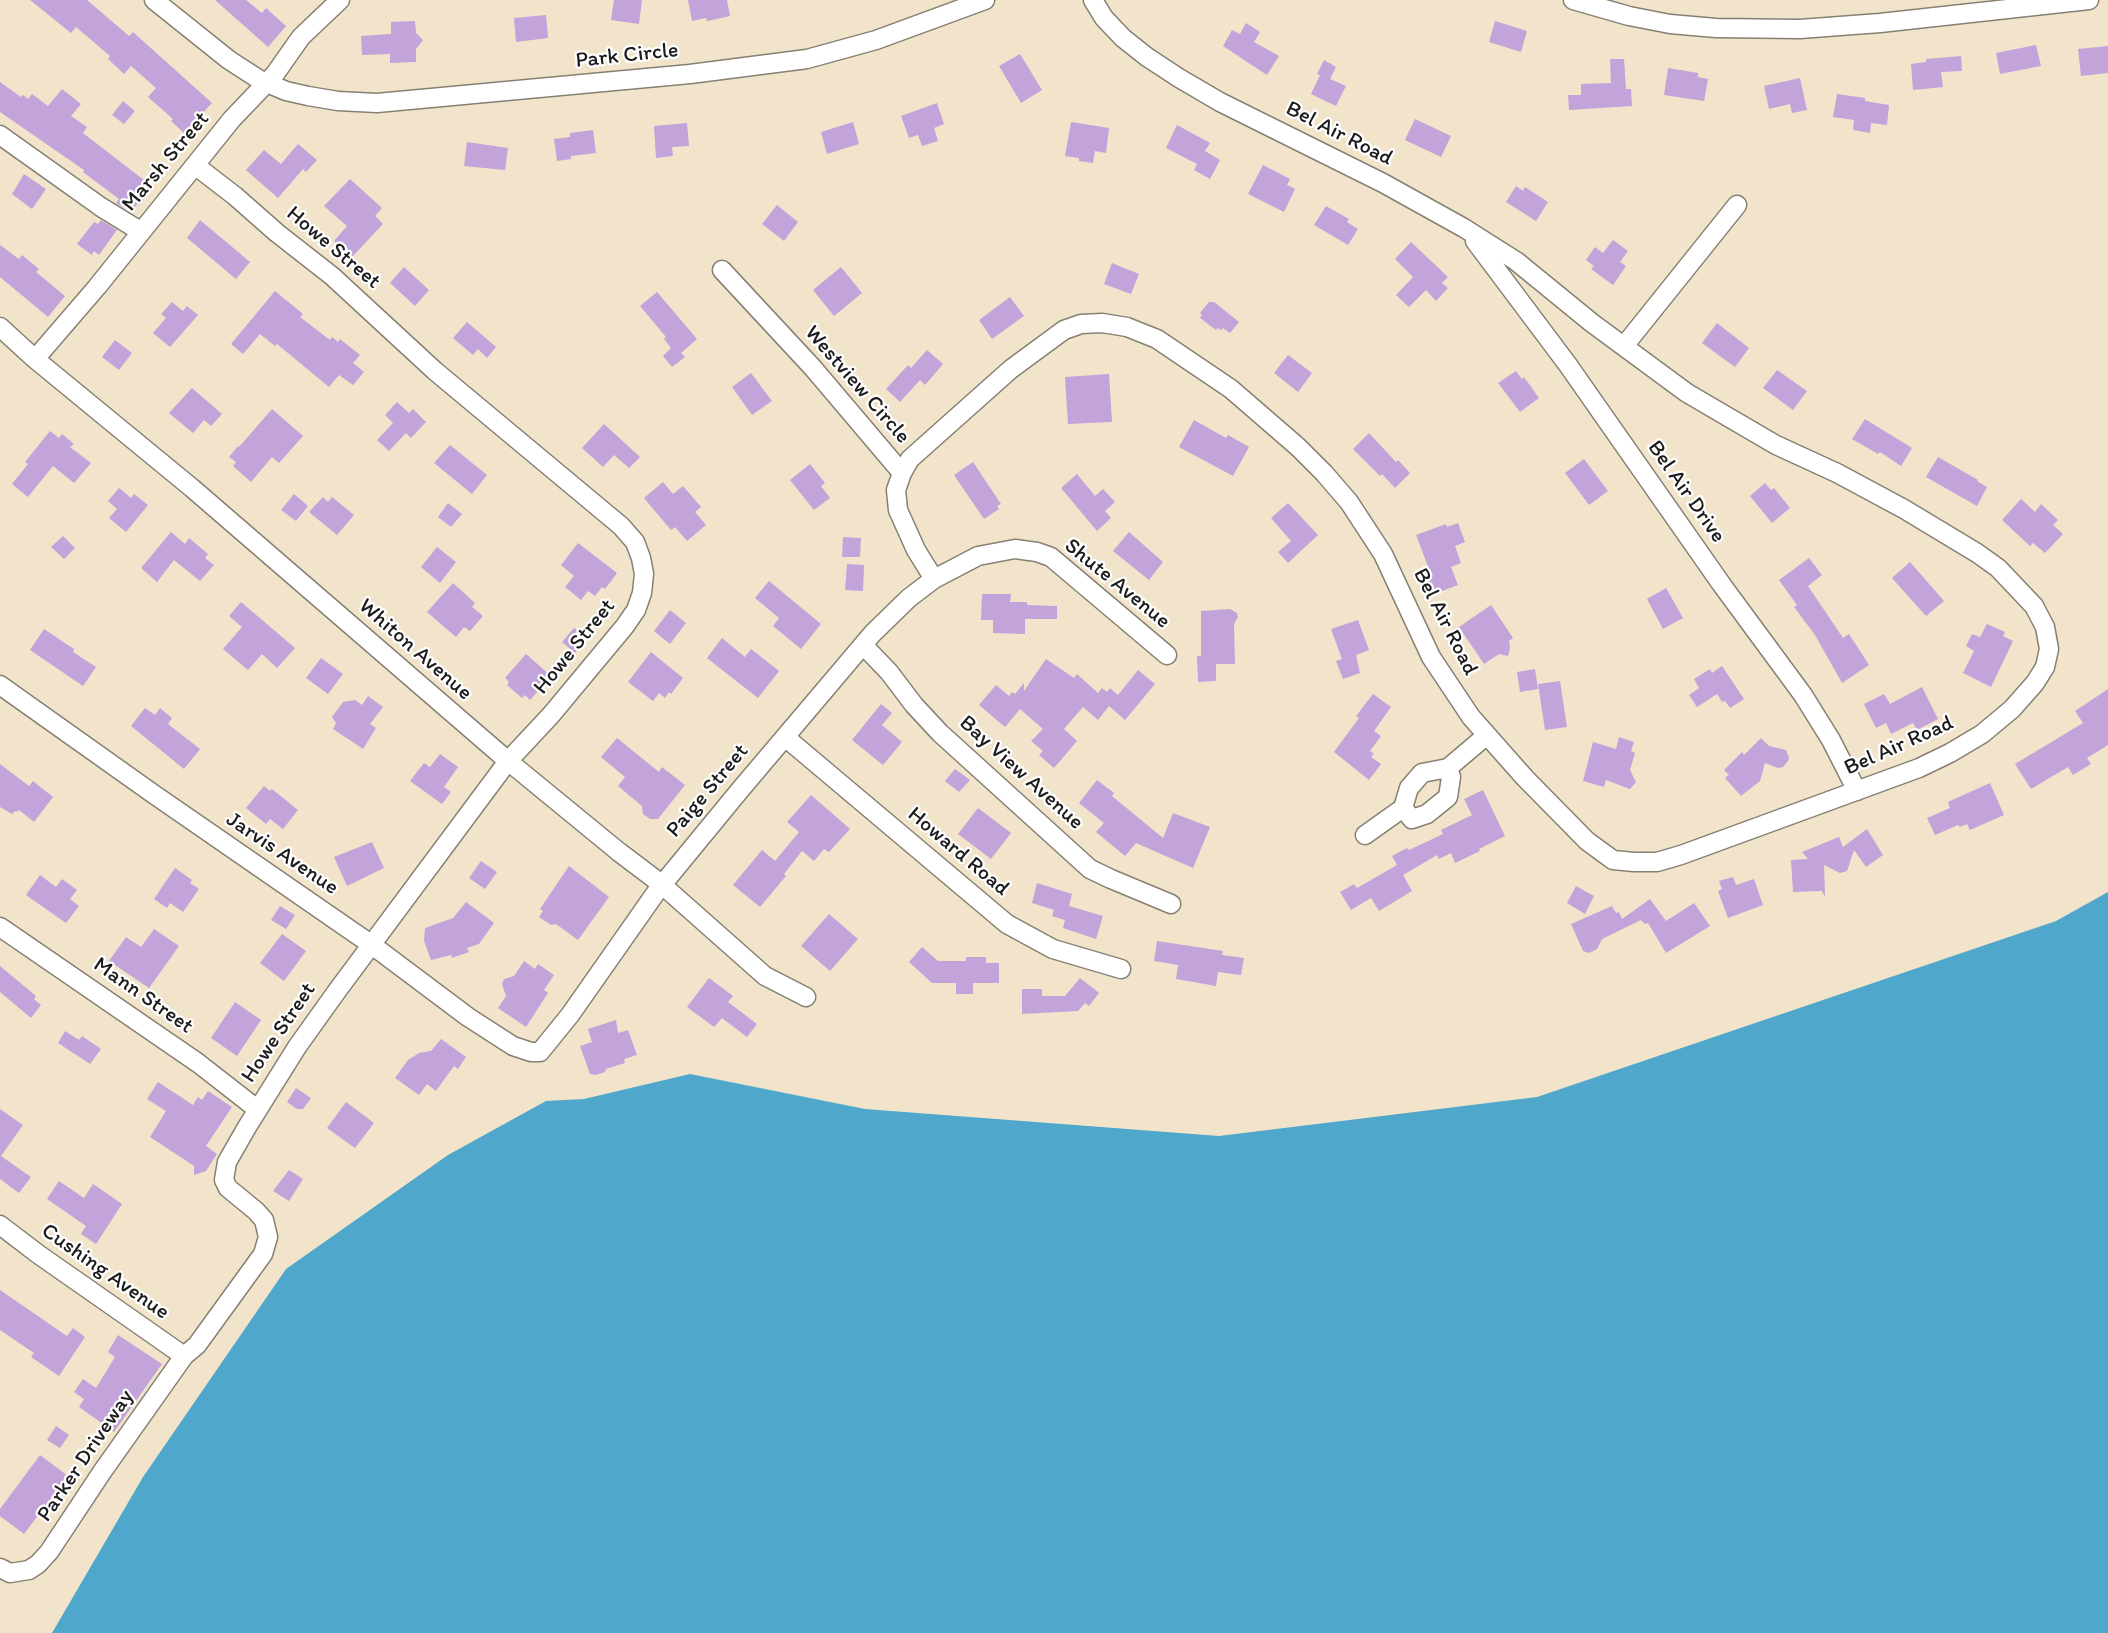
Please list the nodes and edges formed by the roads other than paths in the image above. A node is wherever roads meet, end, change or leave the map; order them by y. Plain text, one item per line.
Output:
1 (154, 0) edge
2 (340, 0) edge
3 (985, 0) edge
4 (1093, 0) edge
5 (2089, 0) edge
6 (1582, 1) edge
7 (267, 83) junction
8 (0, 135) edge
9 (196, 166) junction
10 (1737, 205) dead end
11 (1464, 228) junction
12 (140, 231) junction
13 (722, 270) dead end
14 (0, 327) edge
15 (1624, 346) junction
16 (35, 358) junction
17 (902, 473) junction
18 (934, 579) junction
19 (863, 645) junction
20 (1167, 656) dead end
21 (0, 685) edge
22 (1487, 735) junction
23 (785, 737) junction
24 (508, 761) junction
25 (1448, 768) junction
26 (1857, 791) junction
27 (1403, 808) junction
28 (1365, 835) dead end
29 (662, 884) junction
30 (1171, 904) dead end
31 (0, 927) edge
32 (372, 945) junction
33 (1120, 969) dead end
34 (806, 997) dead end
35 (540, 1052) joint
36 (257, 1109) junction
37 (0, 1225) edge
38 (268, 1237) joint
39 (184, 1356) junction
40 (0, 1568) edge

1 - 7 street, Park Circle
2 - 7 street, Marsh Street
3 - 7 street, Park Circle
4 - 11 street, Bel Air Road
5 - 6 street
7 - 9 street, Marsh Street
8 - 12 street
9 - 12 street, Marsh Street
9 - 24 street, Howe Street
10 - 15 street
11 - 15 street, Bel Air Road
11 - 26 street, Bel Air Drive
12 - 16 street, Marsh Street
13 - 17 street, Westview Circle
14 - 16 street, Whiton Avenue
15 - 26 street, Bel Air Road
16 - 24 street, Whiton Avenue
17 - 18 street, Westview Circle
17 - 22 street, Bel Air Road
18 - 19 street, Paige Street
18 - 20 street, Shute Avenue
19 - 23 street, Paige Street
19 - 30 street, Bay View Avenue
21 - 32 street, Jarvis Avenue
22 - 25 street
22 - 26 street, Bel Air Road
23 - 29 street, Paige Street
23 - 33 street, Howard Road
24 - 29 street, Whiton Avenue
24 - 32 street, Howe Street
25 - 27 street
25 - 27 street
27 - 28 street
29 - 34 street, Whiton Avenue
29 - 35 street, Paige Street
31 - 36 street, Mann Street
32 - 35 street, Jarvis Avenue
32 - 36 street, Howe Street
36 - 38 street, Howe Street
37 - 39 street, Cushing Avenue
38 - 39 street, Parker Driveway
39 - 40 street, Parker Driveway

